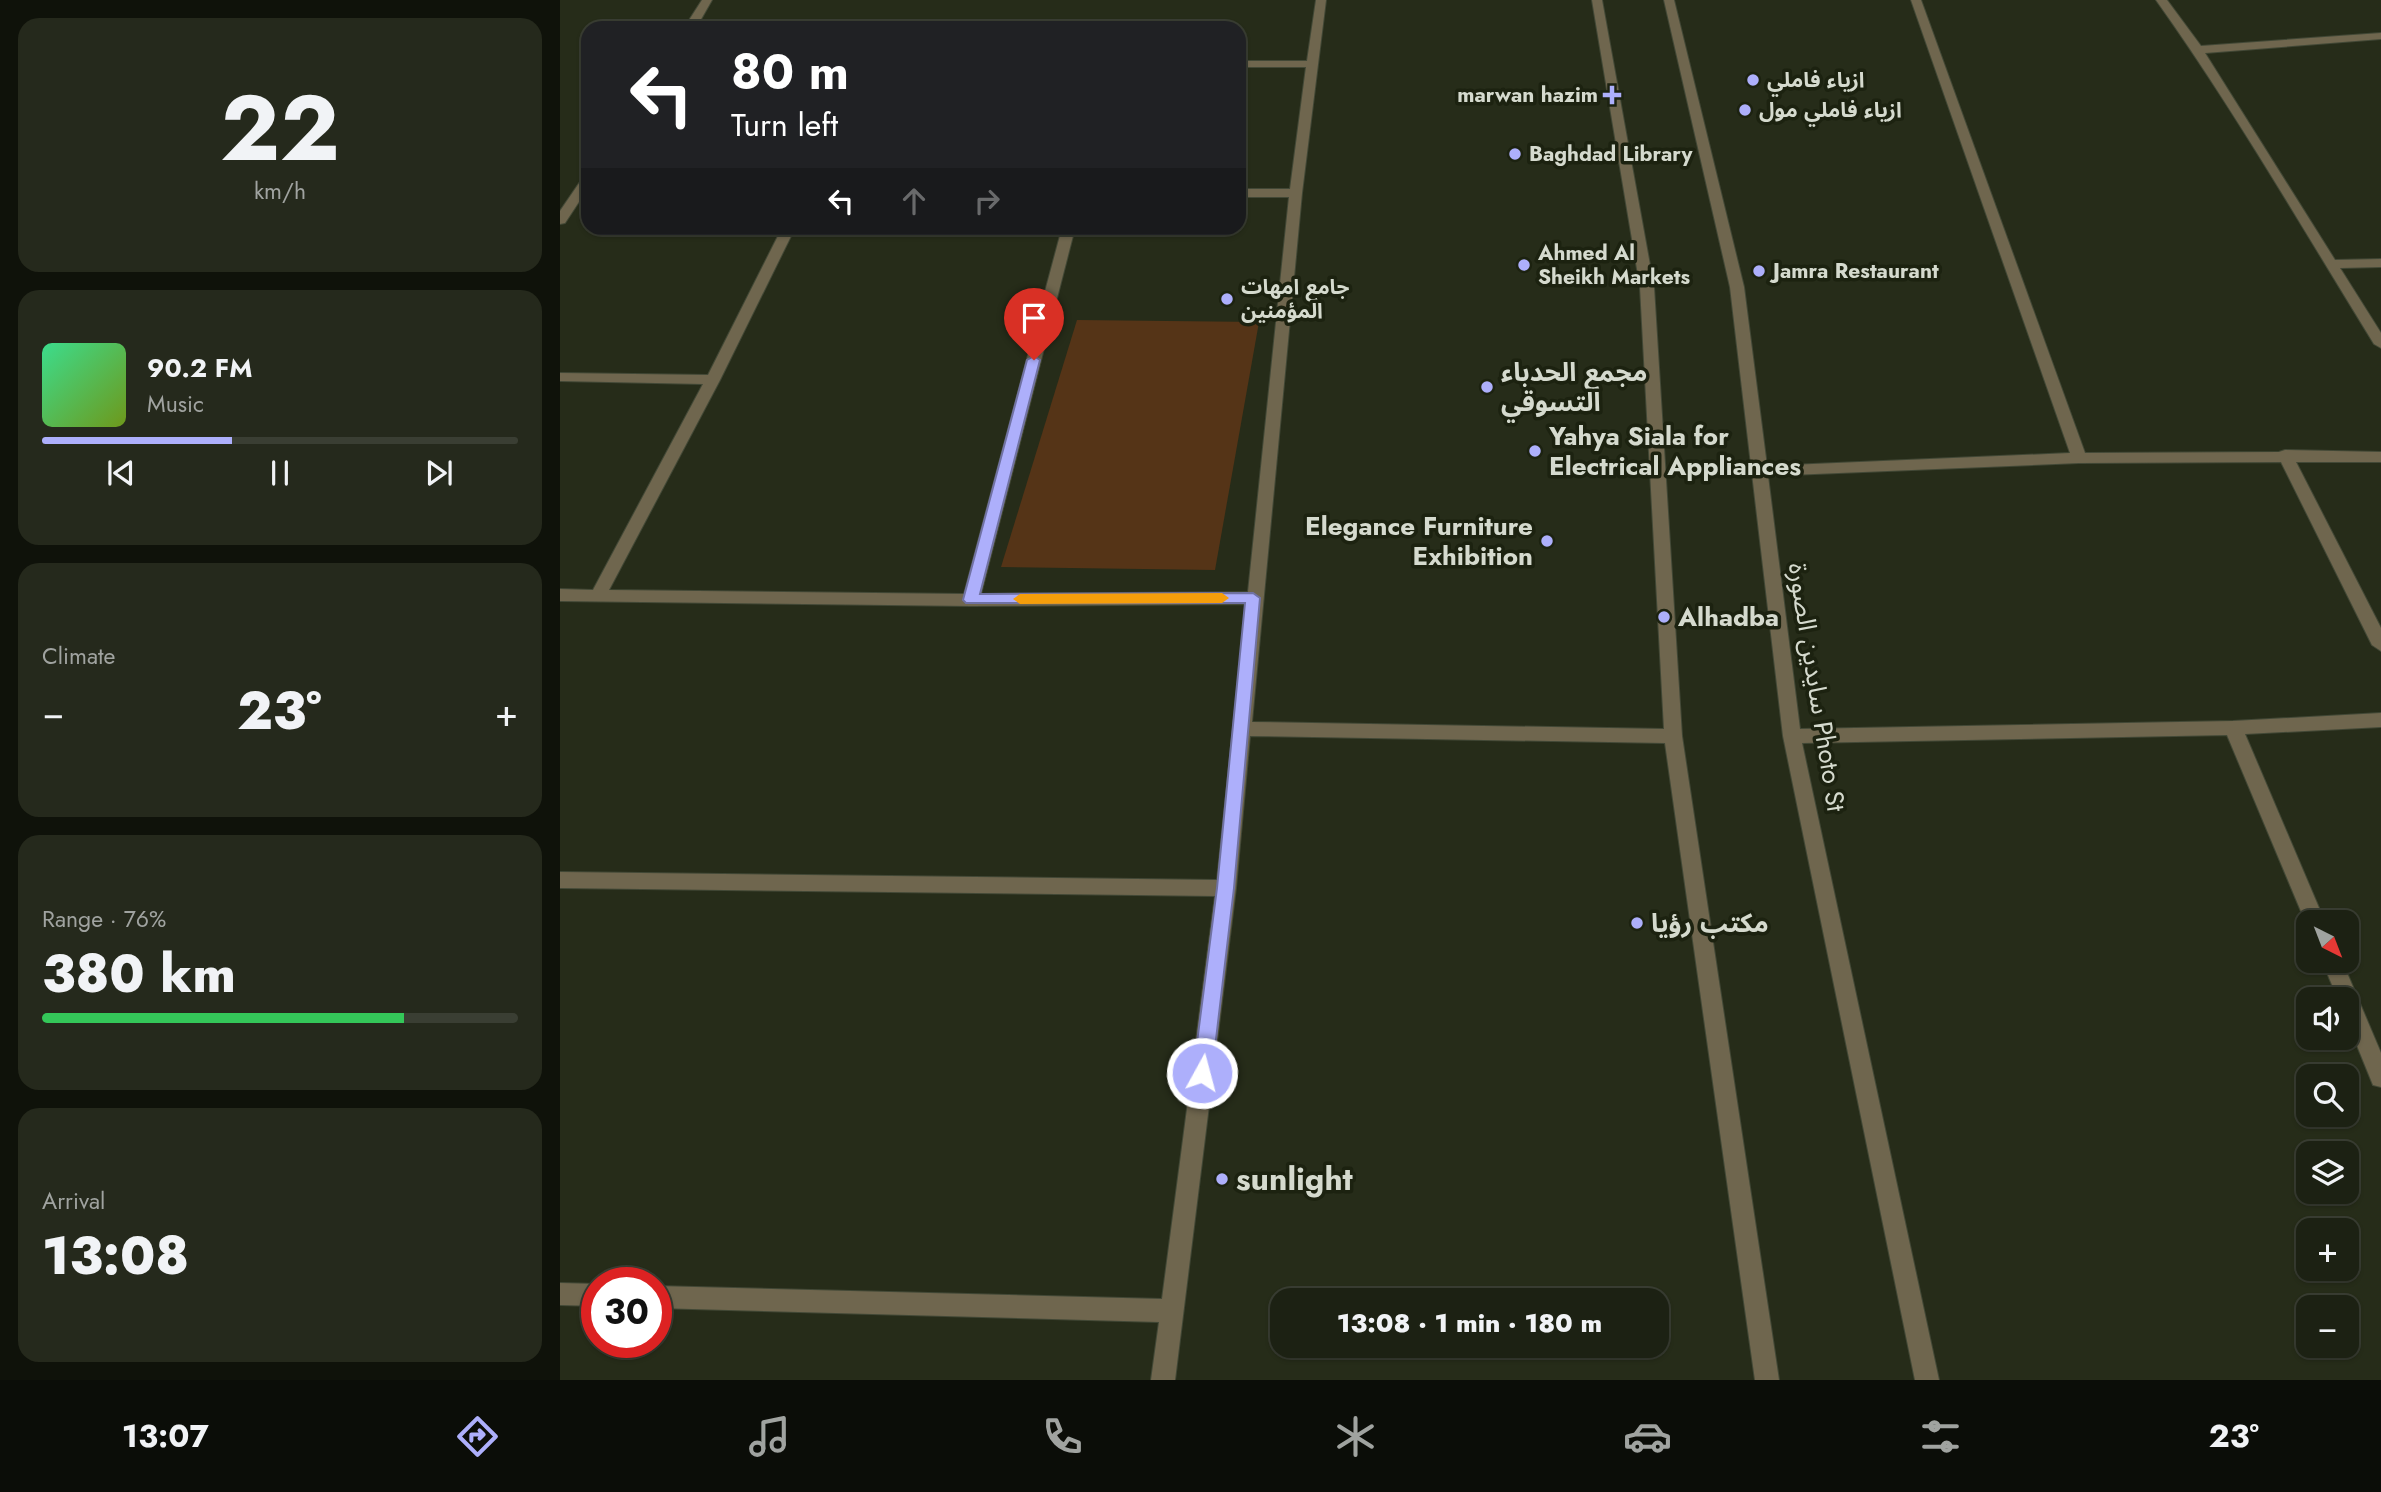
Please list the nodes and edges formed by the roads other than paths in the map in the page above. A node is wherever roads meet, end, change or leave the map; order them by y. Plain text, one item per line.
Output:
1 (707, 0) edge
2 (1321, 0) edge
3 (1597, 0) edge
4 (1669, 0) edge
5 (1916, 0) edge
6 (2161, 0) edge
7 (694, 21) edge
8 (2381, 36) edge
9 (2198, 50) junction
10 (1246, 64) edge
11 (1311, 64) junction
12 (1296, 193) junction
13 (1246, 194) edge
14 (581, 196) edge
15 (560, 220) edge
16 (786, 235) edge
17 (1067, 235) edge
18 (2381, 263) edge
19 (2330, 264) junction
20 (2381, 344) edge
21 (560, 377) edge
22 (713, 380) junction
23 (2286, 455) junction
24 (2381, 457) edge
25 (2079, 458) junction
26 (1760, 471) junction
27 (560, 595) edge
28 (598, 595) junction
29 (1253, 598) junction
30 (971, 600) junction
31 (2381, 645) edge
32 (2381, 720) edge
33 (2233, 727) junction
34 (1241, 729) junction
35 (1673, 736) junction
36 (1792, 736) junction
37 (560, 880) edge
38 (1226, 888) junction
39 (2310, 910) edge
40 (2337, 973) edge
41 (2381, 1077) edge
42 (560, 1294) edge
43 (581, 1295) edge
44 (672, 1297) edge
45 (1172, 1311) junction
46 (1163, 1380) edge
47 (1767, 1380) edge
48 (1927, 1380) edge

1 - 7 street
2 - 11 street
3 - 35 street
4 - 26 street, سايدين الصورة Photo St
5 - 25 street
6 - 9 street
8 - 9 street
9 - 19 street
10 - 11 street
11 - 12 street
12 - 13 street
12 - 29 street
14 - 15 street
16 - 22 street
17 - 30 street
18 - 19 street
19 - 20 street
21 - 22 street
22 - 28 street
23 - 24 street
23 - 25 street
23 - 31 street
25 - 26 street
26 - 36 street, سايدين الصورة Photo St
27 - 28 street
28 - 30 street
29 - 30 street
29 - 34 street
32 - 33 street
33 - 36 street
33 - 39 street
34 - 35 street
34 - 38 street
35 - 47 street
36 - 48 street, سايدين الصورة Photo St
37 - 38 street
38 - 45 street
40 - 41 street
42 - 43 street
44 - 45 street
45 - 46 street

